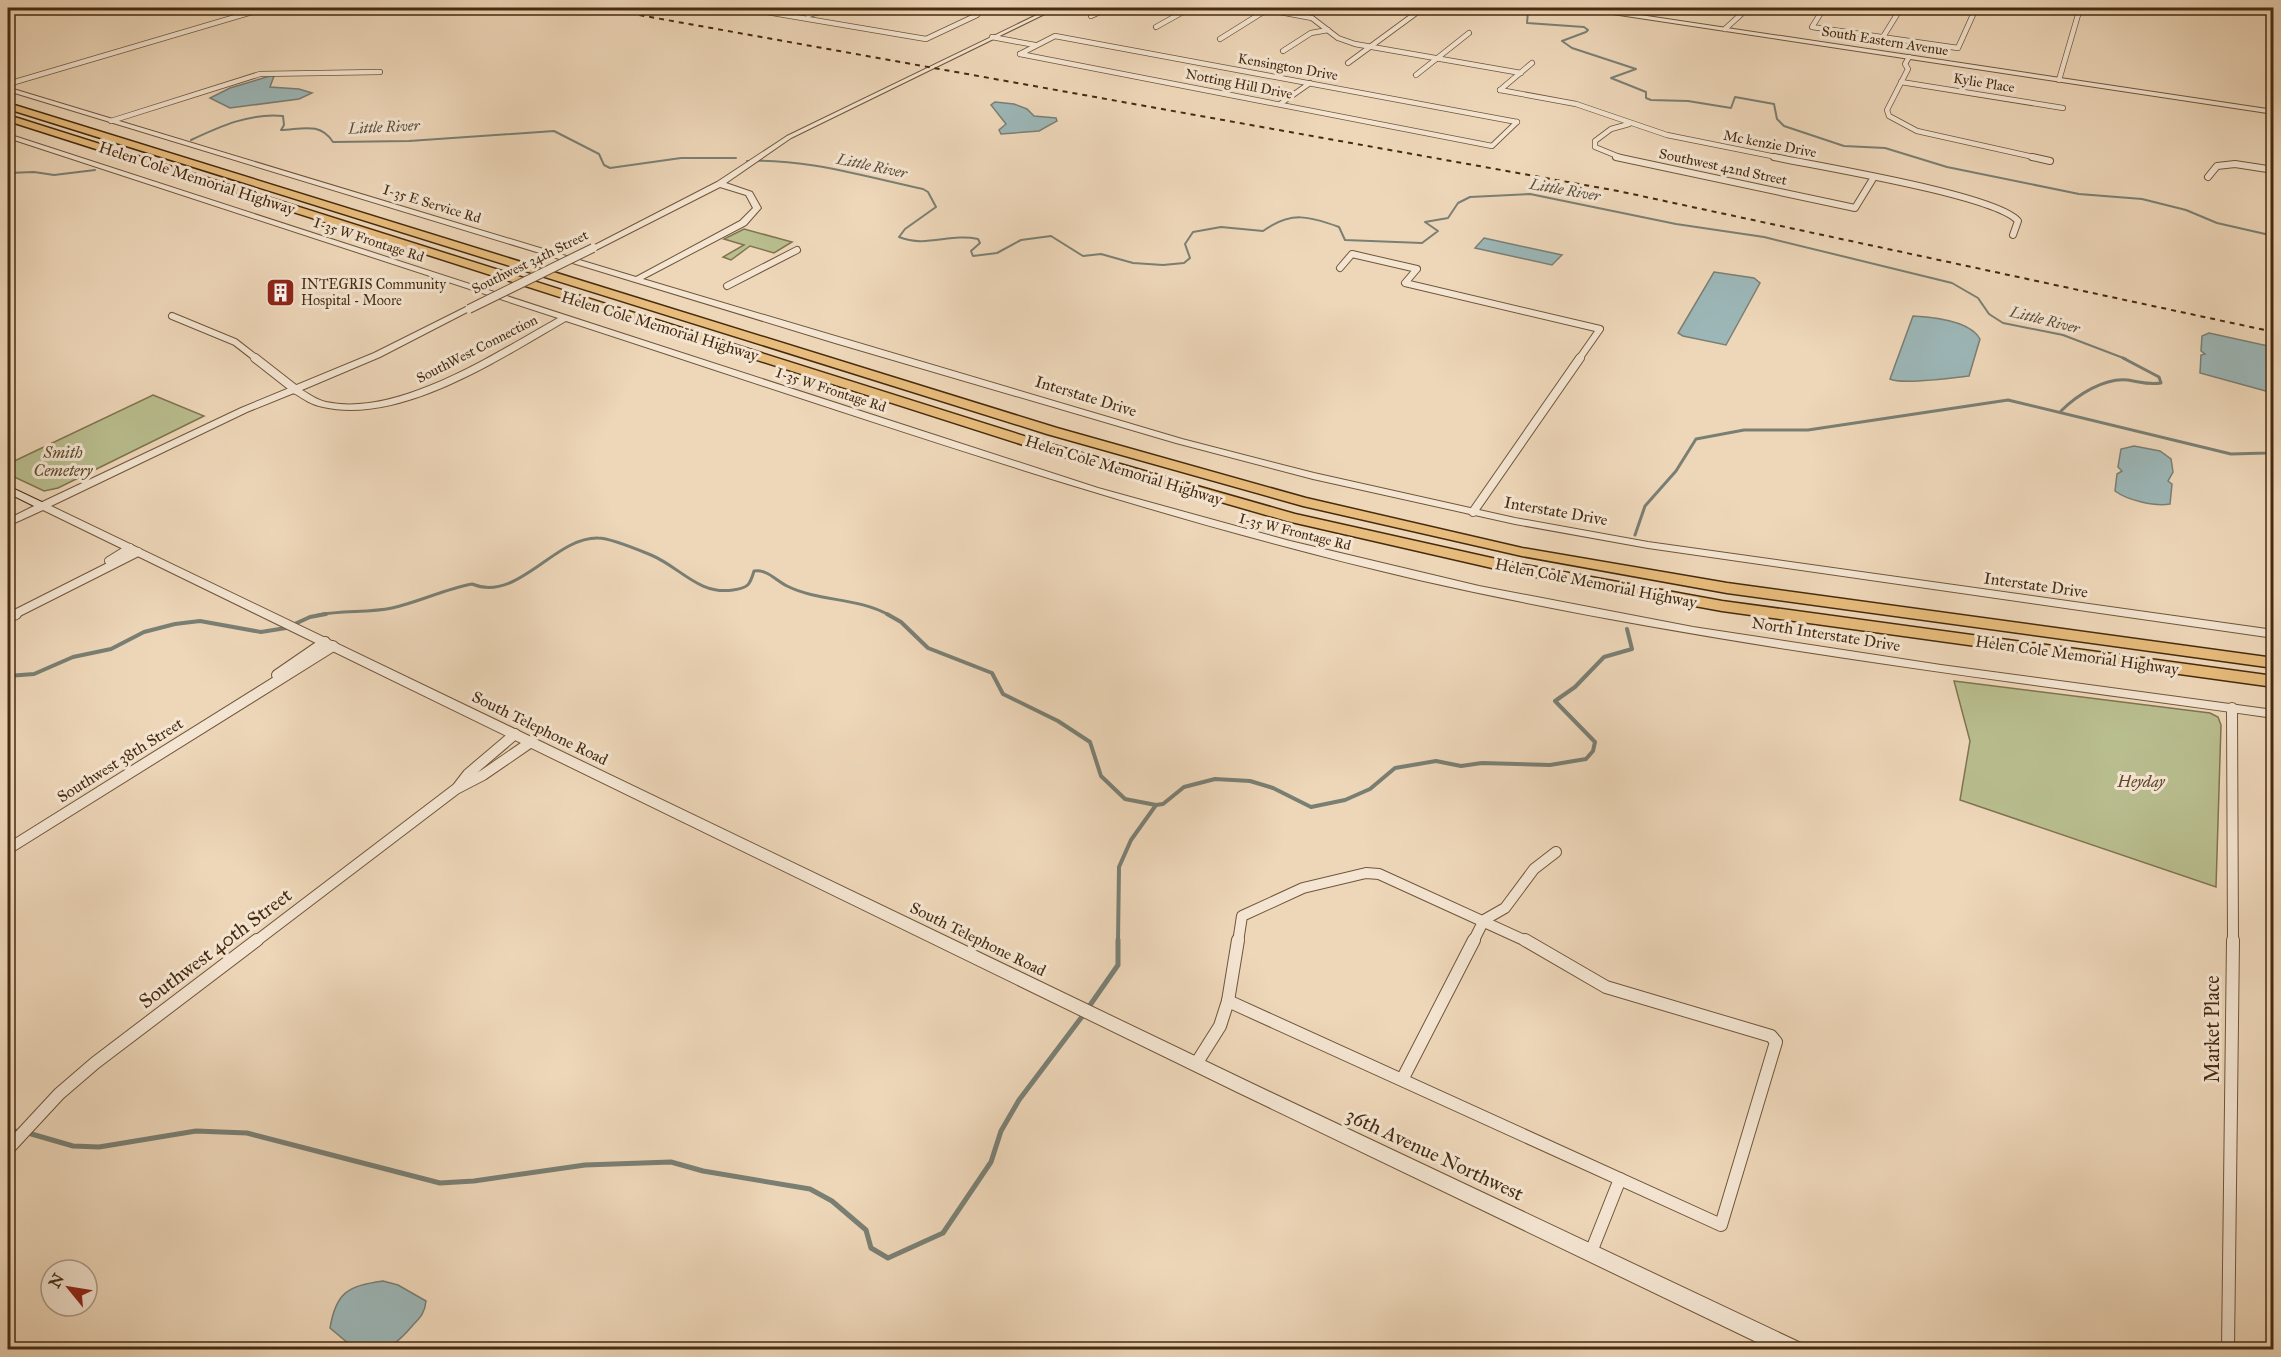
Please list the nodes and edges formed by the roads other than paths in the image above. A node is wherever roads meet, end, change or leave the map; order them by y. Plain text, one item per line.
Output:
1 (240, 8) edge
2 (266, 8) edge
3 (743, 8) edge
4 (831, 8) edge
5 (981, 8) edge
6 (1054, 8) edge
7 (1108, 8) edge
8 (1190, 8) edge
9 (1258, 8) edge
10 (1339, 8) edge
11 (1347, 8) edge
12 (1424, 8) edge
13 (1586, 8) edge
14 (1681, 8) edge
15 (1748, 8) edge
16 (1815, 8) edge
17 (1824, 8) edge
18 (1901, 8) edge
19 (1976, 8) edge
20 (2080, 8) edge
21 (1268, 9) junction
22 (1700, 9) edge
23 (254, 11) junction
24 (808, 15) junction
25 (1091, 16) dead end
26 (1738, 19) junction
27 (1156, 27) dead end
28 (1725, 29) junction
29 (1328, 30) junction
30 (1734, 30) junction
31 (1469, 33) dead end
32 (995, 36) junction
33 (1883, 37) junction
34 (1220, 39) dead end
35 (1038, 44) junction
36 (1371, 47) junction
37 (1283, 51) dead end
38 (1909, 57) junction
39 (1437, 58) junction
40 (1920, 59) junction
41 (1348, 63) dead end
42 (1532, 63) dead end
43 (1908, 69) junction
44 (380, 72) dead end
45 (1521, 73) junction
46 (1416, 75) dead end
47 (2059, 80) junction
48 (1901, 82) junction
49 (1310, 83) junction
50 (8, 84) edge
51 (8, 89) edge
52 (1280, 104) junction
53 (8, 106) edge
54 (2063, 108) dead end
55 (2274, 112) edge
56 (8, 118) edge
57 (111, 121) junction
58 (1629, 124) junction
59 (8, 136) edge
60 (1492, 146) joint
61 (2050, 161) dead end
62 (2274, 170) edge
63 (1874, 177) junction
64 (2208, 177) dead end
65 (720, 184) junction
66 (2013, 235) dead end
67 (797, 250) dead end
68 (1340, 268) dead end
69 (636, 280) junction
70 (727, 286) dead end
71 (172, 316) dead end
72 (565, 318) junction
73 (848, 344) joint
74 (296, 390) junction
75 (8, 489) edge
76 (42, 506) junction
77 (1473, 512) junction
78 (8, 523) edge
79 (134, 550) junction
80 (1377, 567) joint
81 (8, 618) edge
82 (2274, 634) edge
83 (329, 644) junction
84 (2274, 661) edge
85 (2274, 682) edge
86 (2232, 708) junction
87 (2274, 714) edge
88 (515, 734) junction
89 (531, 742) junction
90 (456, 789) junction
91 (8, 849) edge
92 (1556, 852) dead end
93 (1485, 920) junction
94 (1058, 997) joint
95 (1228, 1001) junction
96 (1196, 1064) junction
97 (1403, 1078) junction
98 (8, 1149) edge
99 (1620, 1179) junction
100 (1590, 1252) junction
101 (1794, 1350) edge
102 (2228, 1350) edge

1 - 23 street
2 - 23 street
3 - 24 street
4 - 24 street
5 - 24 street
6 - 32 street, Southwest 34th Street
7 - 25 street
8 - 27 street
9 - 21 street
10 - 11 street
12 - 36 street
13 - 28 street, South Eastern Avenue
14 - 22 street
15 - 26 street
16 - 17 street
17 - 33 street
18 - 33 street
19 - 33 street
20 - 47 street
21 - 29 street
21 - 34 street
23 - 50 street
26 - 28 street
26 - 30 street
28 - 30 street, South Eastern Avenue
29 - 36 street
29 - 37 street
30 - 38 street, South Eastern Avenue
31 - 39 street
32 - 35 street
32 - 65 street, Southwest 34th Street
35 - 49 street, Kensington Drive
35 - 52 street, Notting Hill Drive
36 - 39 street
36 - 41 street
38 - 40 street, South Eastern Avenue
38 - 43 street
39 - 45 street
39 - 46 street
40 - 43 street
40 - 47 street, South Eastern Avenue
42 - 45 street
43 - 48 street
44 - 57 street
45 - 58 street, Mc kenzie Drive
47 - 55 street, South Eastern Avenue
48 - 54 street, Kylie Place
48 - 61 street
49 - 52 street
49 - 60 street, Kensington Drive
51 - 57 street, I-35 E Service Rd
52 - 60 street, Notting Hill Drive
53 - 84 highway, Helen Cole Memorial Highway
56 - 85 highway, Helen Cole Memorial Highway
57 - 69 street, I-35 E Service Rd
58 - 63 street, Mc kenzie Drive
58 - 63 street, Southwest 42nd Street
59 - 72 street, I-35 W Frontage Rd
62 - 64 street
63 - 66 street, Mc kenzie Drive
65 - 69 street
65 - 74 street, Southwest 34th Street, bridge
67 - 70 street
68 - 77 street
69 - 73 street, I-35 E Service Rd
71 - 74 street
72 - 74 street, SouthWest Connection
72 - 80 street, I-35 W Frontage Rd
73 - 77 street, Interstate Drive
74 - 76 street, Southwest 34th Street
75 - 76 main road, South Telephone Road
76 - 78 street, Southwest 34th Street
76 - 79 street, South Telephone Road
77 - 82 street, Interstate Drive
79 - 81 street
79 - 83 street, South Telephone Road
80 - 86 street, North Interstate Drive
83 - 88 street, South Telephone Road
83 - 91 street, Southwest 38th Street
86 - 87 street, North Interstate Drive
86 - 102 street, Market Place
88 - 89 street, South Telephone Road
88 - 90 street, Southwest 40th Street
89 - 90 street, Southwest 40th Street
89 - 94 street, South Telephone Road
90 - 98 street, Southwest 40th Street
92 - 93 street
93 - 95 street
93 - 97 street
93 - 99 street
94 - 96 street, 36th Avenue Northwest
95 - 96 street
95 - 97 street
96 - 100 street, 36th Avenue Northwest
97 - 99 street
99 - 100 street
100 - 101 street, 36th Avenue Northwest

